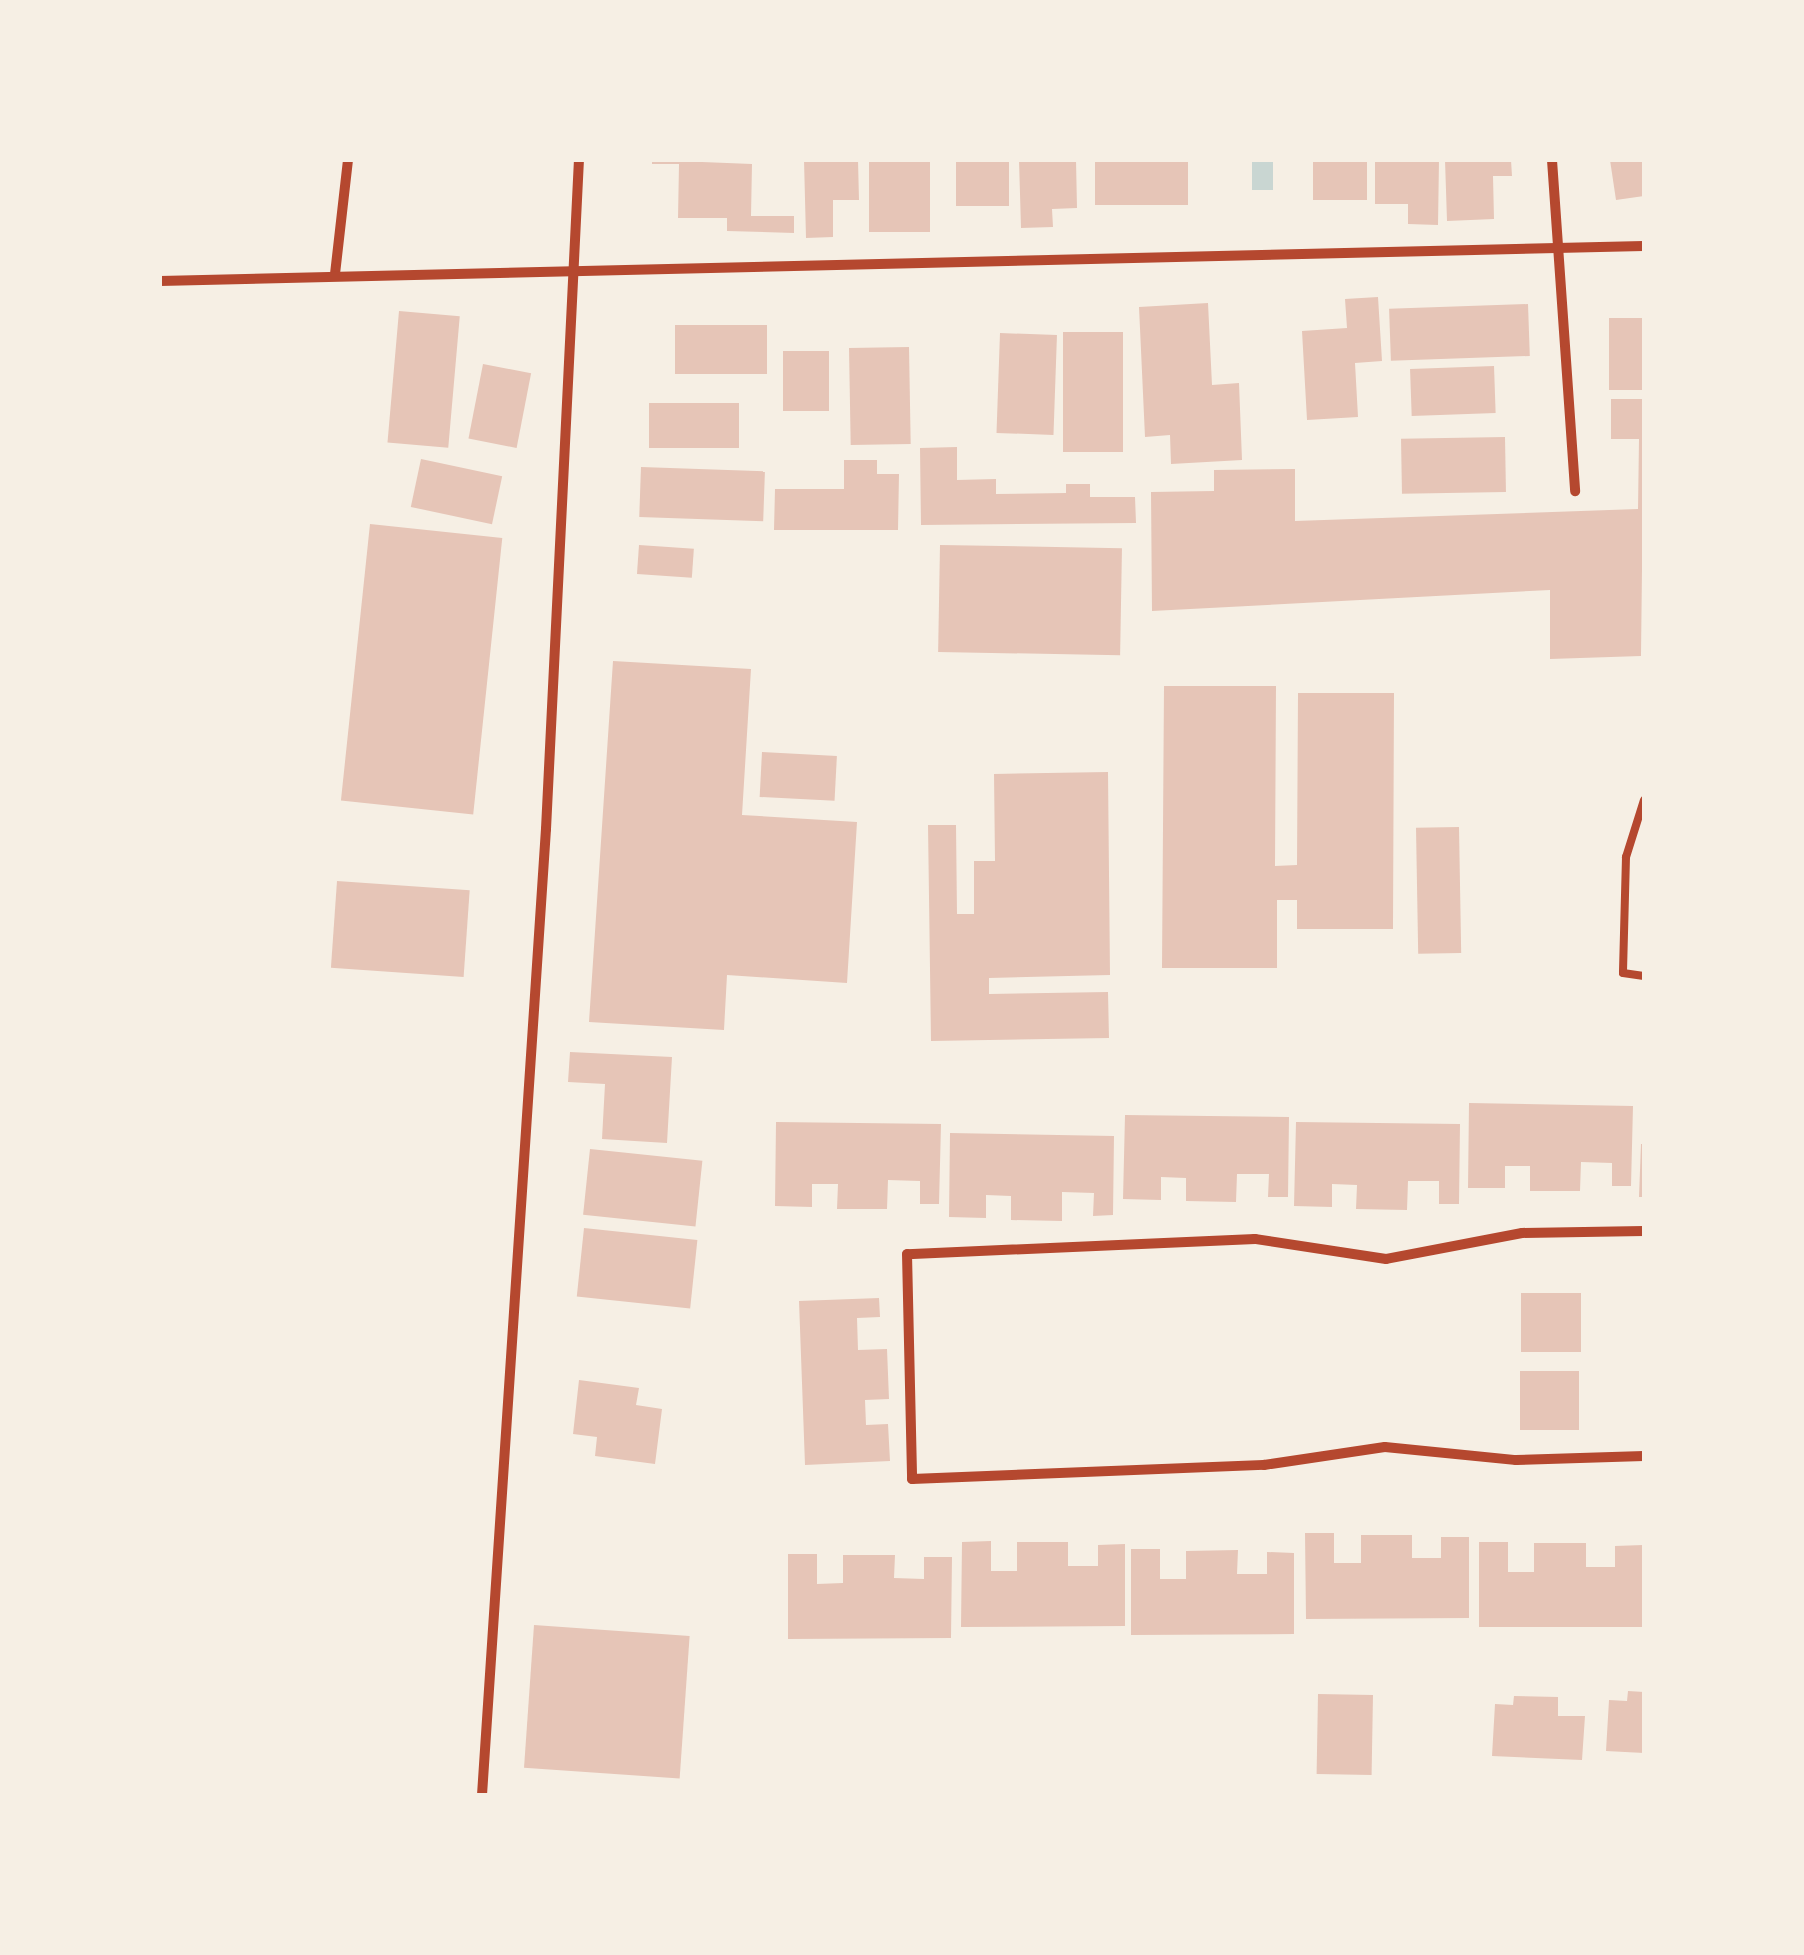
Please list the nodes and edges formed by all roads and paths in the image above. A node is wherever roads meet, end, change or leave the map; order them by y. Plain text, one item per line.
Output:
1 (348, 160) edge
2 (579, 160) edge
3 (1552, 160) edge
4 (1644, 246) edge
5 (1557, 248) junction
6 (573, 268) junction
7 (335, 274) junction
8 (160, 281) edge
9 (1576, 490) dead end
10 (1644, 800) edge
11 (1644, 976) edge
12 (1644, 1231) edge
13 (1644, 1456) edge
14 (482, 1795) edge

1 - 7 street
2 - 6 street
3 - 5 street
4 - 5 street
5 - 6 street
5 - 9 street
6 - 7 street
6 - 14 street
7 - 8 street
10 - 11 lane
12 - 13 street

